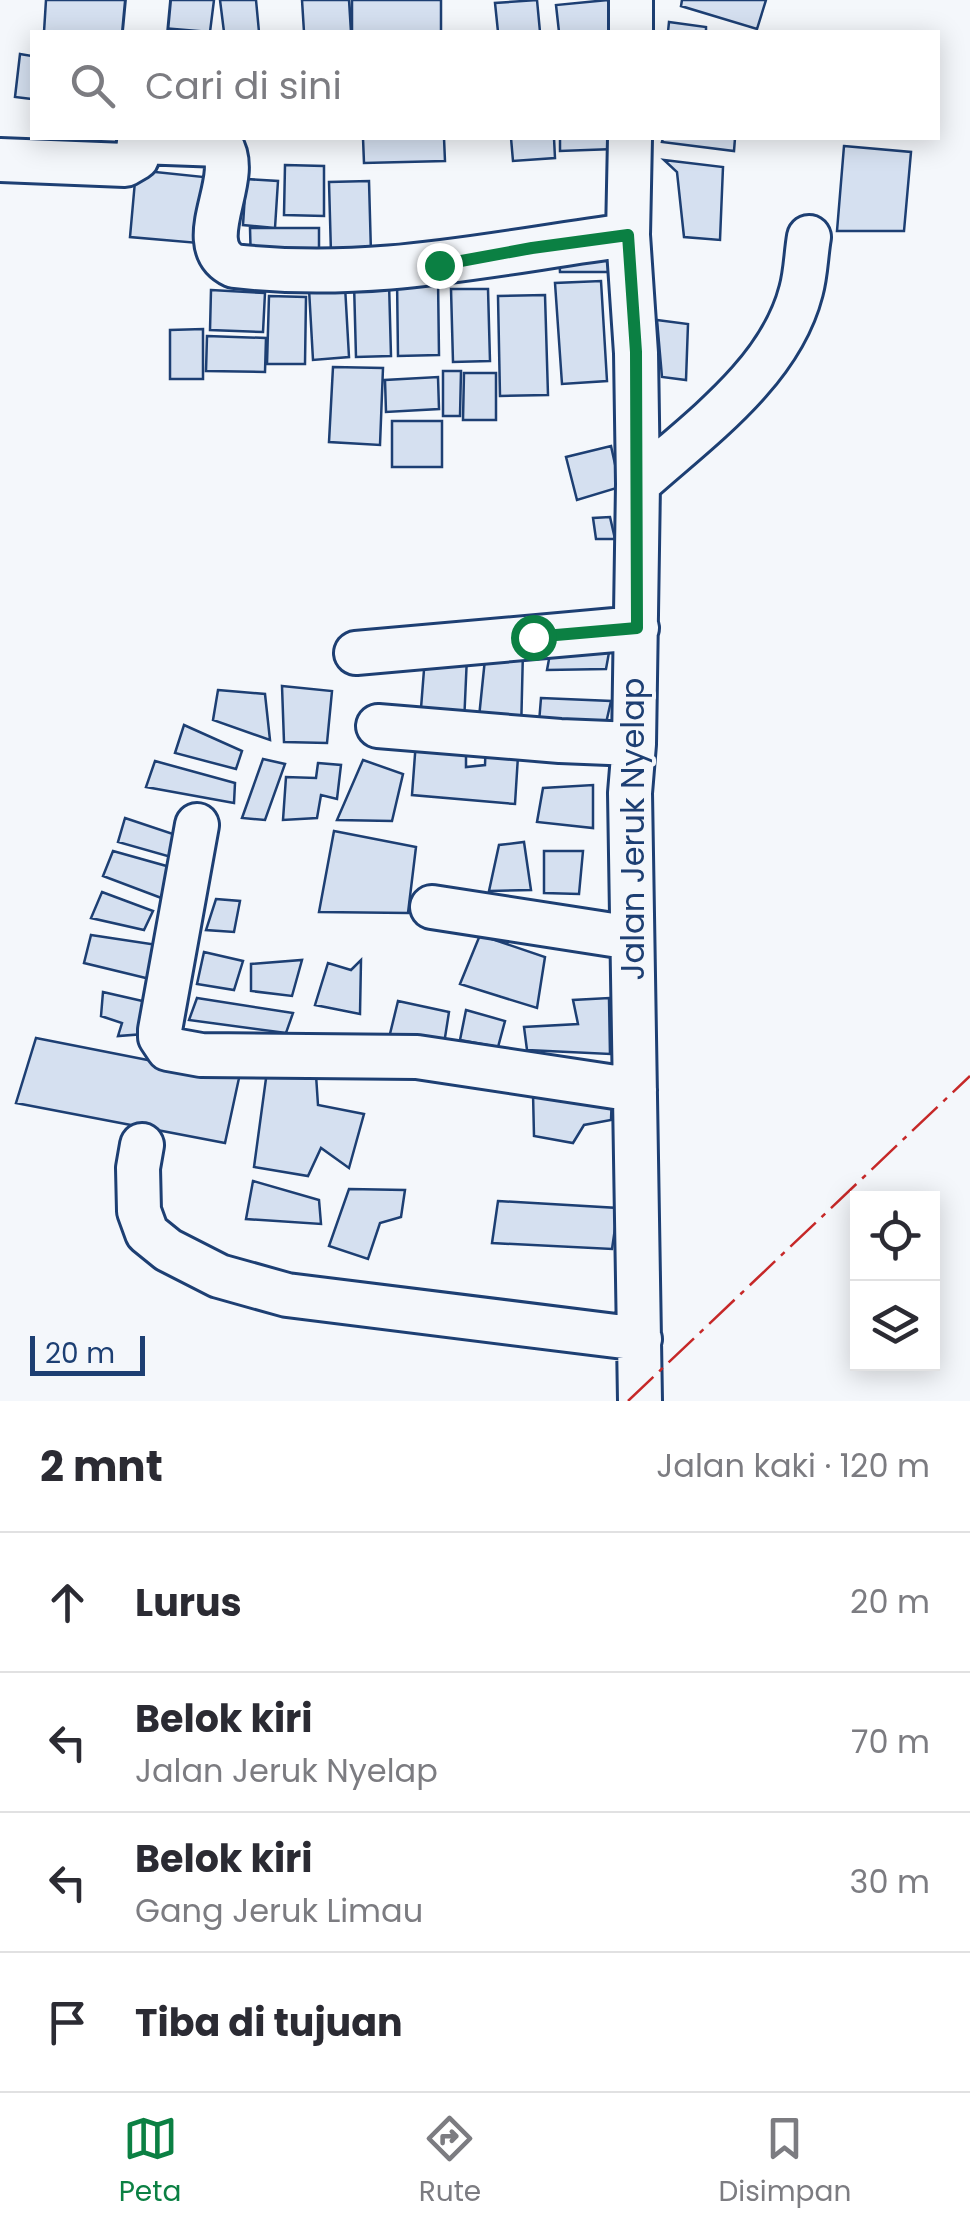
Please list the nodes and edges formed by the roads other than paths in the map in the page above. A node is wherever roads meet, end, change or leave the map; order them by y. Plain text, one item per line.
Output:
1 (148, 0) edge
2 (631, 0) edge
3 (145, 30) edge
4 (631, 30) edge
5 (139, 140) edge
6 (630, 140) edge
7 (0, 160) edge
8 (628, 235) junction
9 (809, 237) dead end
10 (638, 484) junction
11 (637, 628) junction
12 (356, 653) dead end
13 (378, 726) dead end
14 (634, 744) junction
15 (197, 825) dead end
16 (432, 908) dead end
17 (632, 938) junction
18 (635, 1090) junction
19 (142, 1145) dead end
20 (640, 1338) junction
21 (640, 1401) edge

1 - 3 street
2 - 4 street
5 - 7 street
5 - 8 street
6 - 8 street, Jalan Jeruk Nyelap
8 - 10 street, Jalan Jeruk Nyelap
9 - 10 street
10 - 11 street, Jalan Jeruk Nyelap
11 - 12 street
11 - 14 street, Jalan Jeruk Nyelap
13 - 14 street
14 - 17 street, Jalan Jeruk Nyelap
15 - 18 street
16 - 17 street
17 - 18 street, Jalan Jeruk Nyelap
18 - 20 street, Jalan Jeruk Nyelap
19 - 20 street
20 - 21 street, Jalan Jeruk Nyelap

